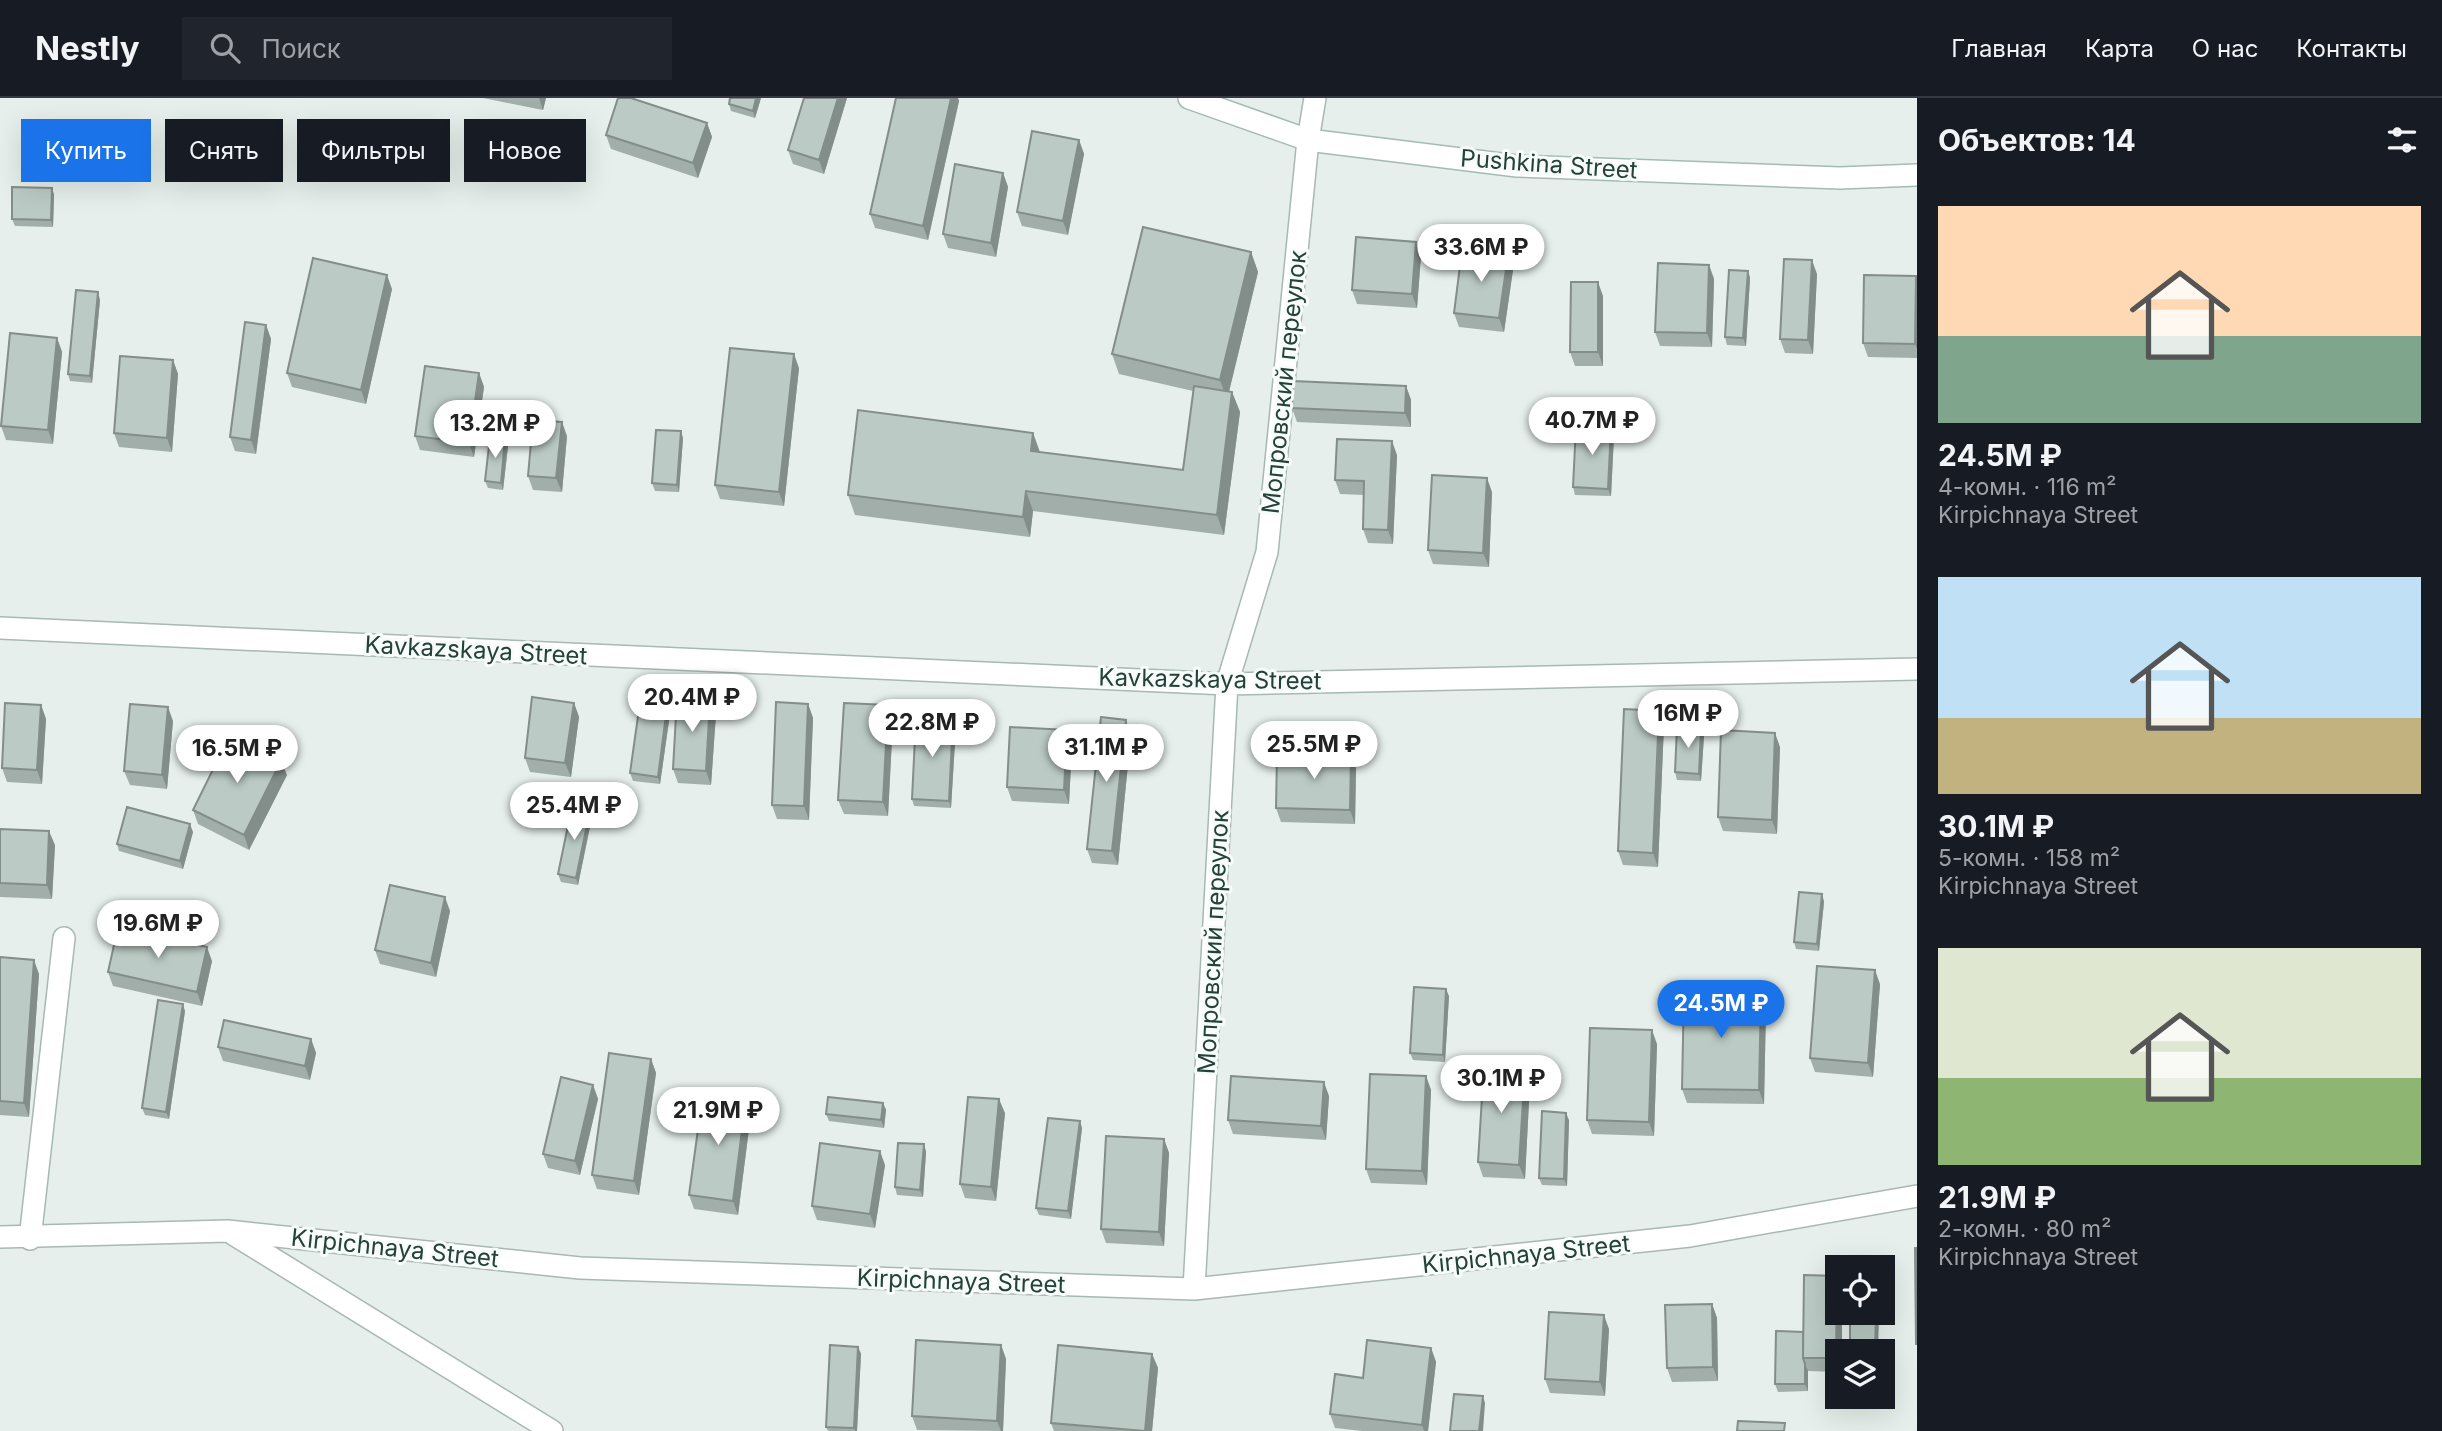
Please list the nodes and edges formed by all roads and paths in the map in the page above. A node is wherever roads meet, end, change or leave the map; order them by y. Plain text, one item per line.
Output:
1 (1189, 98) edge
2 (1315, 98) edge
3 (1308, 140) junction
4 (1917, 175) edge
5 (0, 628) edge
6 (1917, 669) edge
7 (1227, 684) junction
8 (64, 938) dead end
9 (1917, 1196) edge
10 (228, 1231) junction
11 (0, 1237) edge
12 (30, 1239) junction
13 (1194, 1290) junction
14 (552, 1431) edge

1 - 3 street, Pushkina Street
2 - 3 street, Мопровский переулок
3 - 4 street, Pushkina Street
3 - 7 street, Мопровский переулок
5 - 7 street, Kavkazskaya Street
6 - 7 street, Kavkazskaya Street
7 - 13 street, Мопровский переулок
8 - 12 street
9 - 13 street, Kirpichnaya Street
10 - 12 street, Kirpichnaya Street
10 - 13 street, Kirpichnaya Street
10 - 14 street
11 - 12 street, Kirpichnaya Street

